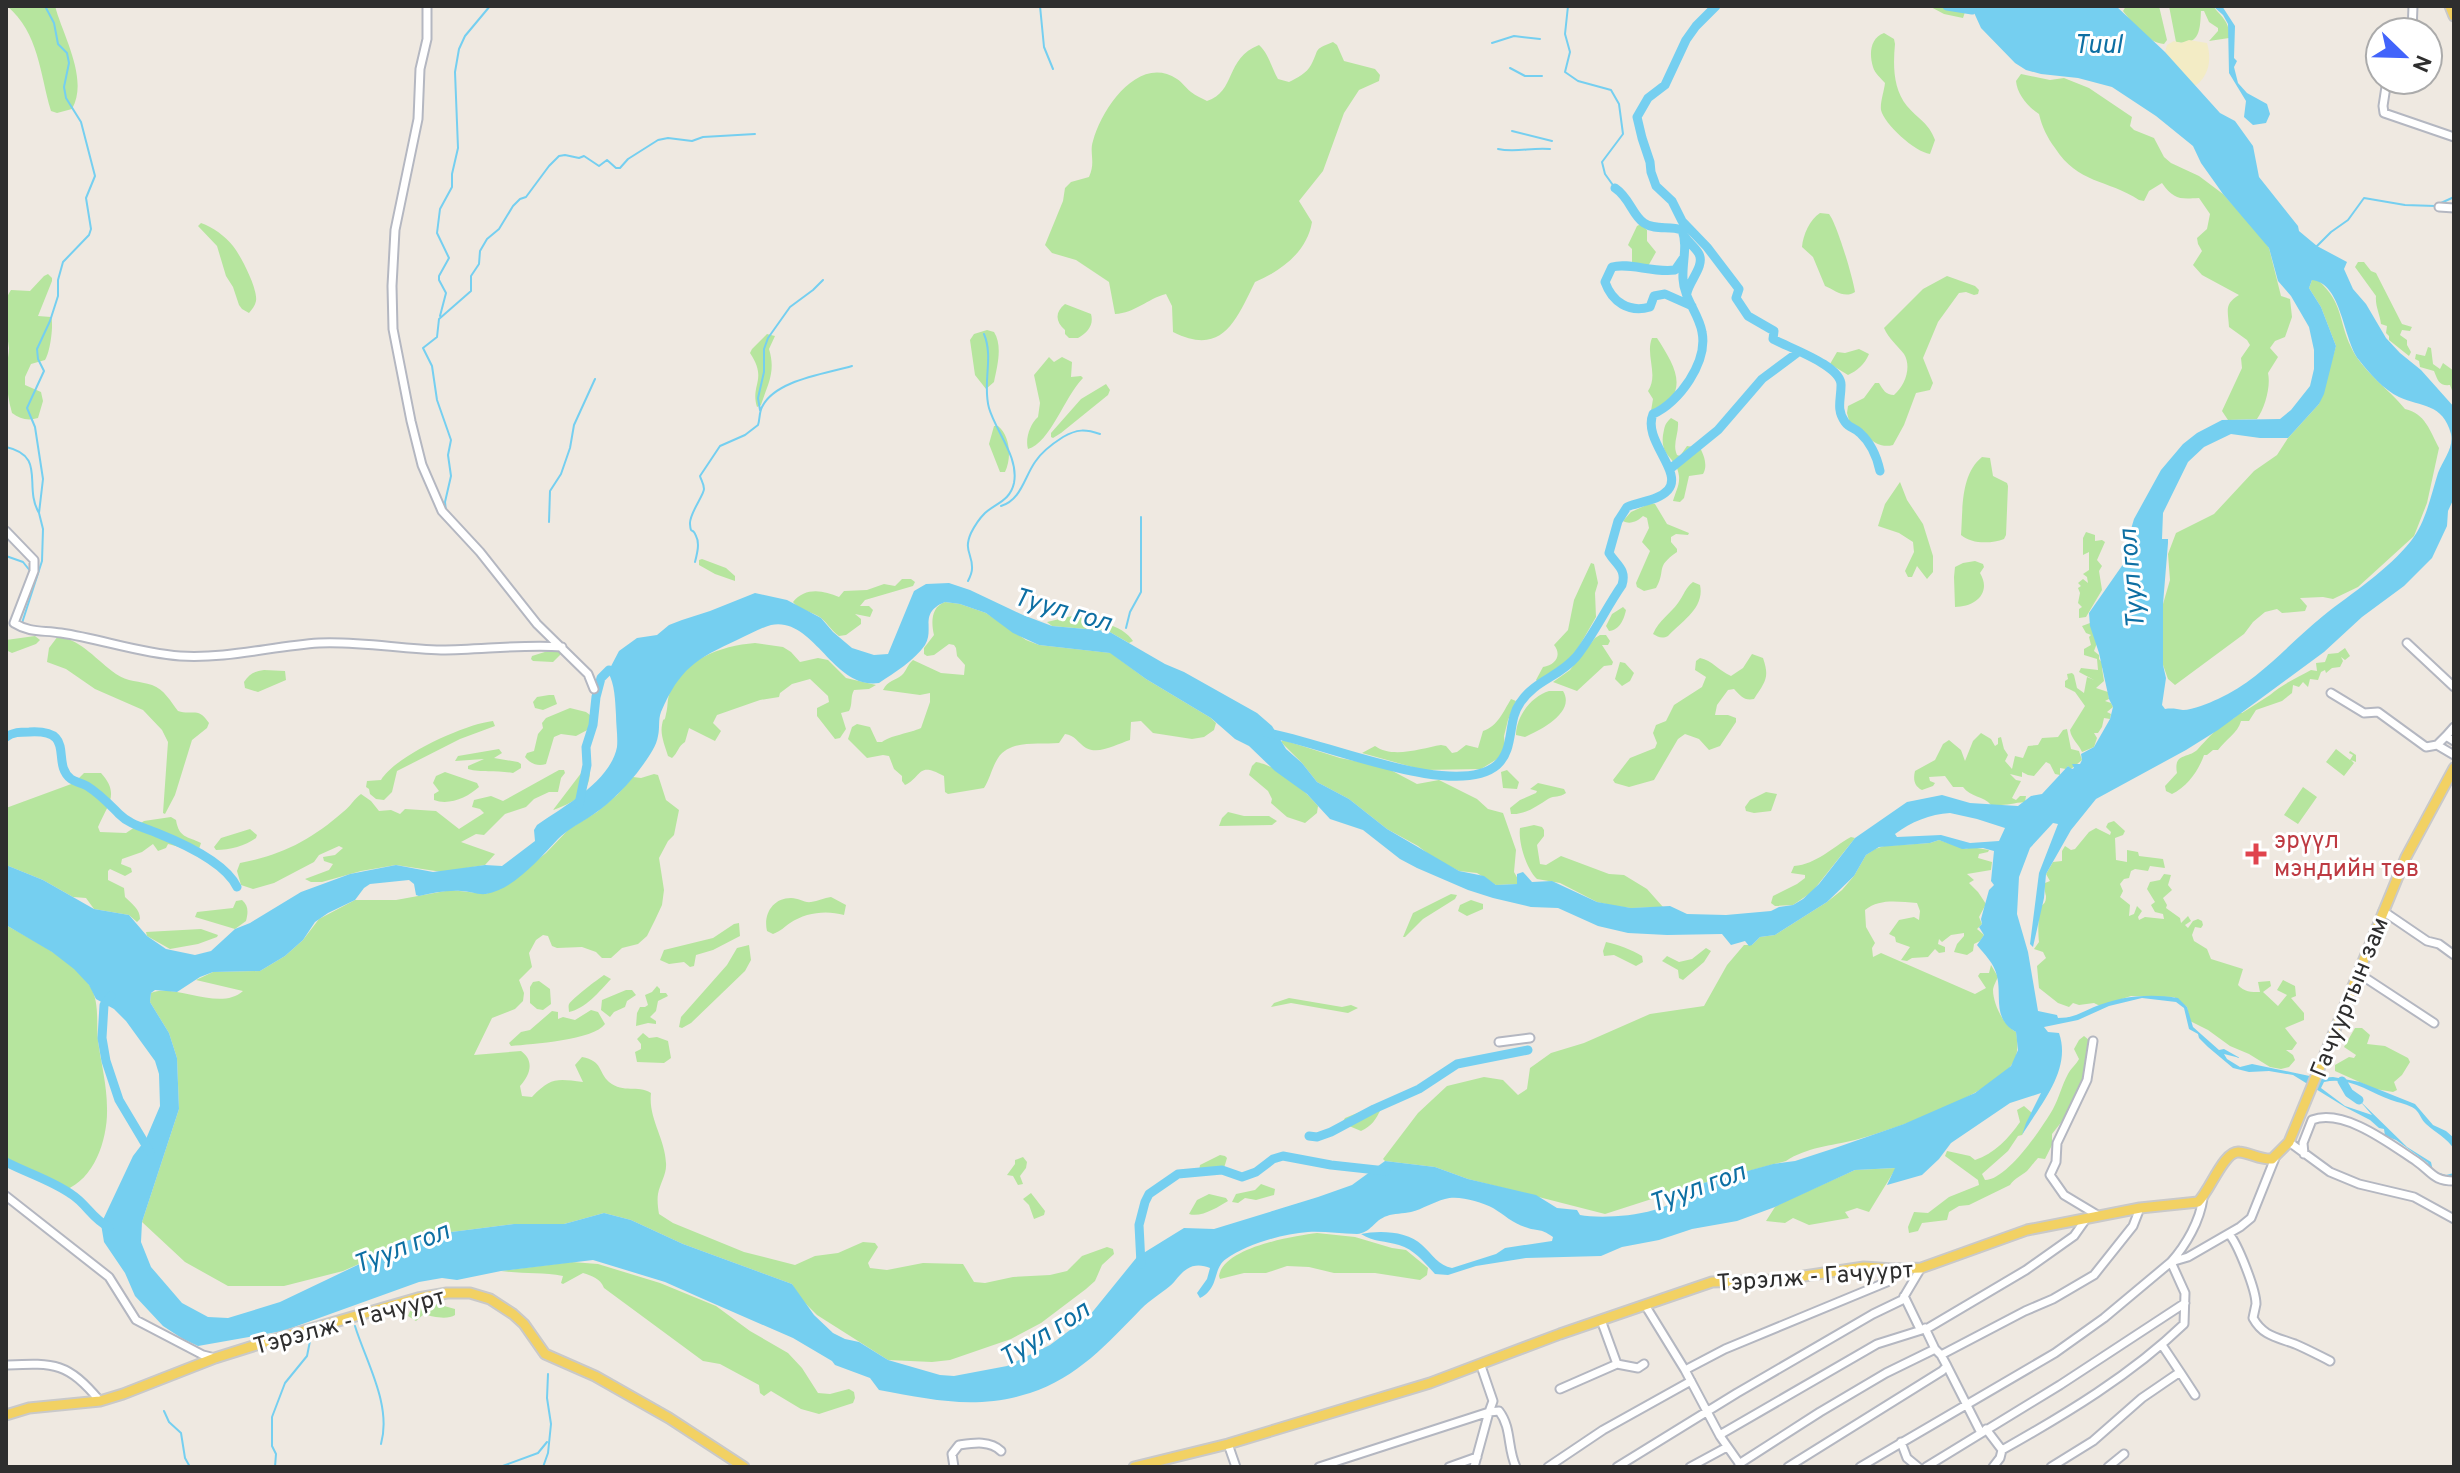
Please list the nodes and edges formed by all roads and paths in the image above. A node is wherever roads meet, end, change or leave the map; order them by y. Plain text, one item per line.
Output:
1 (427, 6) edge
2 (2450, 6) edge
3 (2454, 16) edge
4 (2385, 96) edge
5 (2454, 137) edge
6 (2439, 207) dead end
7 (2454, 208) edge
8 (6, 531) edge
9 (2407, 643) dead end
10 (562, 647) junction
11 (2454, 687) edge
12 (594, 689) dead end
13 (2331, 693) dead end
14 (2454, 727) edge
15 (2446, 736) junction
16 (2454, 741) edge
17 (2437, 745) junction
18 (2454, 755) edge
19 (2454, 768) edge
20 (2383, 911) junction
21 (2454, 955) edge
22 (2358, 973) junction
23 (2434, 1023) dead end
24 (1530, 1038) dead end
25 (2093, 1041) dead end
26 (1499, 1042) dead end
27 (2289, 1142) junction
28 (2304, 1154) junction
29 (2275, 1158) junction
30 (2454, 1181) edge
31 (6, 1196) edge
32 (2203, 1198) junction
33 (2140, 1208) junction
34 (2099, 1216) junction
35 (2086, 1219) junction
36 (2454, 1219) edge
37 (2229, 1234) junction
38 (2171, 1262) junction
39 (1921, 1268) junction
40 (1893, 1269) junction
41 (1904, 1296) junction
42 (2185, 1303) junction
43 (1645, 1305) junction
44 (1601, 1320) junction
45 (1923, 1329) junction
46 (2162, 1345) junction
47 (1935, 1349) junction
48 (1941, 1355) junction
49 (215, 1358) junction
50 (2330, 1361) dead end
51 (1617, 1364) junction
52 (1644, 1364) dead end
53 (6, 1365) edge
54 (1481, 1366) junction
55 (1947, 1366) junction
56 (1685, 1370) junction
57 (2180, 1372) junction
58 (1691, 1381) junction
59 (1560, 1389) dead end
60 (2195, 1395) dead end
61 (100, 1401) junction
62 (1964, 1404) junction
63 (1489, 1412) junction
64 (1707, 1413) junction
65 (6, 1415) edge
66 (1984, 1431) junction
67 (1720, 1436) junction
68 (1901, 1442) junction
69 (1228, 1444) junction
70 (1727, 1447) junction
71 (2002, 1450) junction
72 (1001, 1451) dead end
73 (2124, 1454) dead end
74 (1477, 1457) junction
75 (1739, 1465) edge
76 (744, 1467) edge
77 (954, 1467) edge
78 (1134, 1467) edge
79 (1236, 1467) edge
80 (1319, 1467) edge
81 (1449, 1467) edge
82 (1474, 1467) edge
83 (1516, 1467) edge
84 (1548, 1467) edge
85 (1617, 1467) edge
86 (1690, 1467) edge
87 (1788, 1467) edge
88 (1860, 1467) edge
89 (1918, 1467) edge
90 (1926, 1467) edge
91 (1993, 1467) edge
92 (2051, 1467) edge
93 (2108, 1467) edge

1 - 10 street
2 - 3 main road
4 - 5 street
6 - 7 street
8 - 10 street
9 - 11 street
10 - 12 street
13 - 17 street
14 - 15 street
15 - 16 street
15 - 17 street
17 - 18 street
19 - 20 main road, Гачууртын зам
20 - 21 street
20 - 22 main road, Гачууртын зам
22 - 23 street
22 - 27 main road, Гачууртын зам
24 - 26 street
25 - 34 street
27 - 28 street
27 - 29 main road
28 - 30 street
28 - 36 street
29 - 32 main road
29 - 37 street
31 - 49 street
32 - 33 main road, Тэрэлж - Гачуурт
32 - 38 street
33 - 34 main road, Тэрэлж - Гачуурт
33 - 48 street
34 - 35 main road, Тэрэлж - Гачуурт
35 - 39 main road, Тэрэлж - Гачуурт
35 - 45 street
37 - 38 street
37 - 50 street
38 - 42 street
38 - 62 street
39 - 40 main road, Тэрэлж - Гачуурт
39 - 41 street
40 - 43 main road, Тэрэлж - Гачуурт
40 - 56 street
41 - 45 street
41 - 64 street
42 - 46 street
42 - 66 street
43 - 44 main road, Тэрэлж - Гачуурт
43 - 56 street
44 - 51 street
44 - 54 main road, Тэрэлж - Гачуурт
45 - 47 street
45 - 67 street
46 - 57 street
46 - 71 street
47 - 48 street
47 - 75 street
48 - 55 street
49 - 61 main road, Тэрэлж - Гачуурт
49 - 76 main road, Тэрэлж - Гачуурт
51 - 52 street
51 - 59 street
53 - 61 street
54 - 63 street
54 - 69 main road, Тэрэлж - Гачуурт
55 - 62 street
55 - 87 street
56 - 58 street
57 - 60 street
57 - 92 street
58 - 64 street
58 - 84 street
61 - 65 main road, Тэрэлж - Гачуурт
62 - 66 street
62 - 68 street
63 - 74 street
63 - 80 street
63 - 83 street
64 - 67 street
64 - 85 street
66 - 71 street
66 - 90 street
67 - 70 street
68 - 88 street
68 - 89 street
69 - 78 main road, Тэрэлж - Гачуурт
69 - 79 street
70 - 75 street
70 - 86 street
71 - 91 street
72 - 77 street
73 - 93 street
74 - 81 street
74 - 82 street

